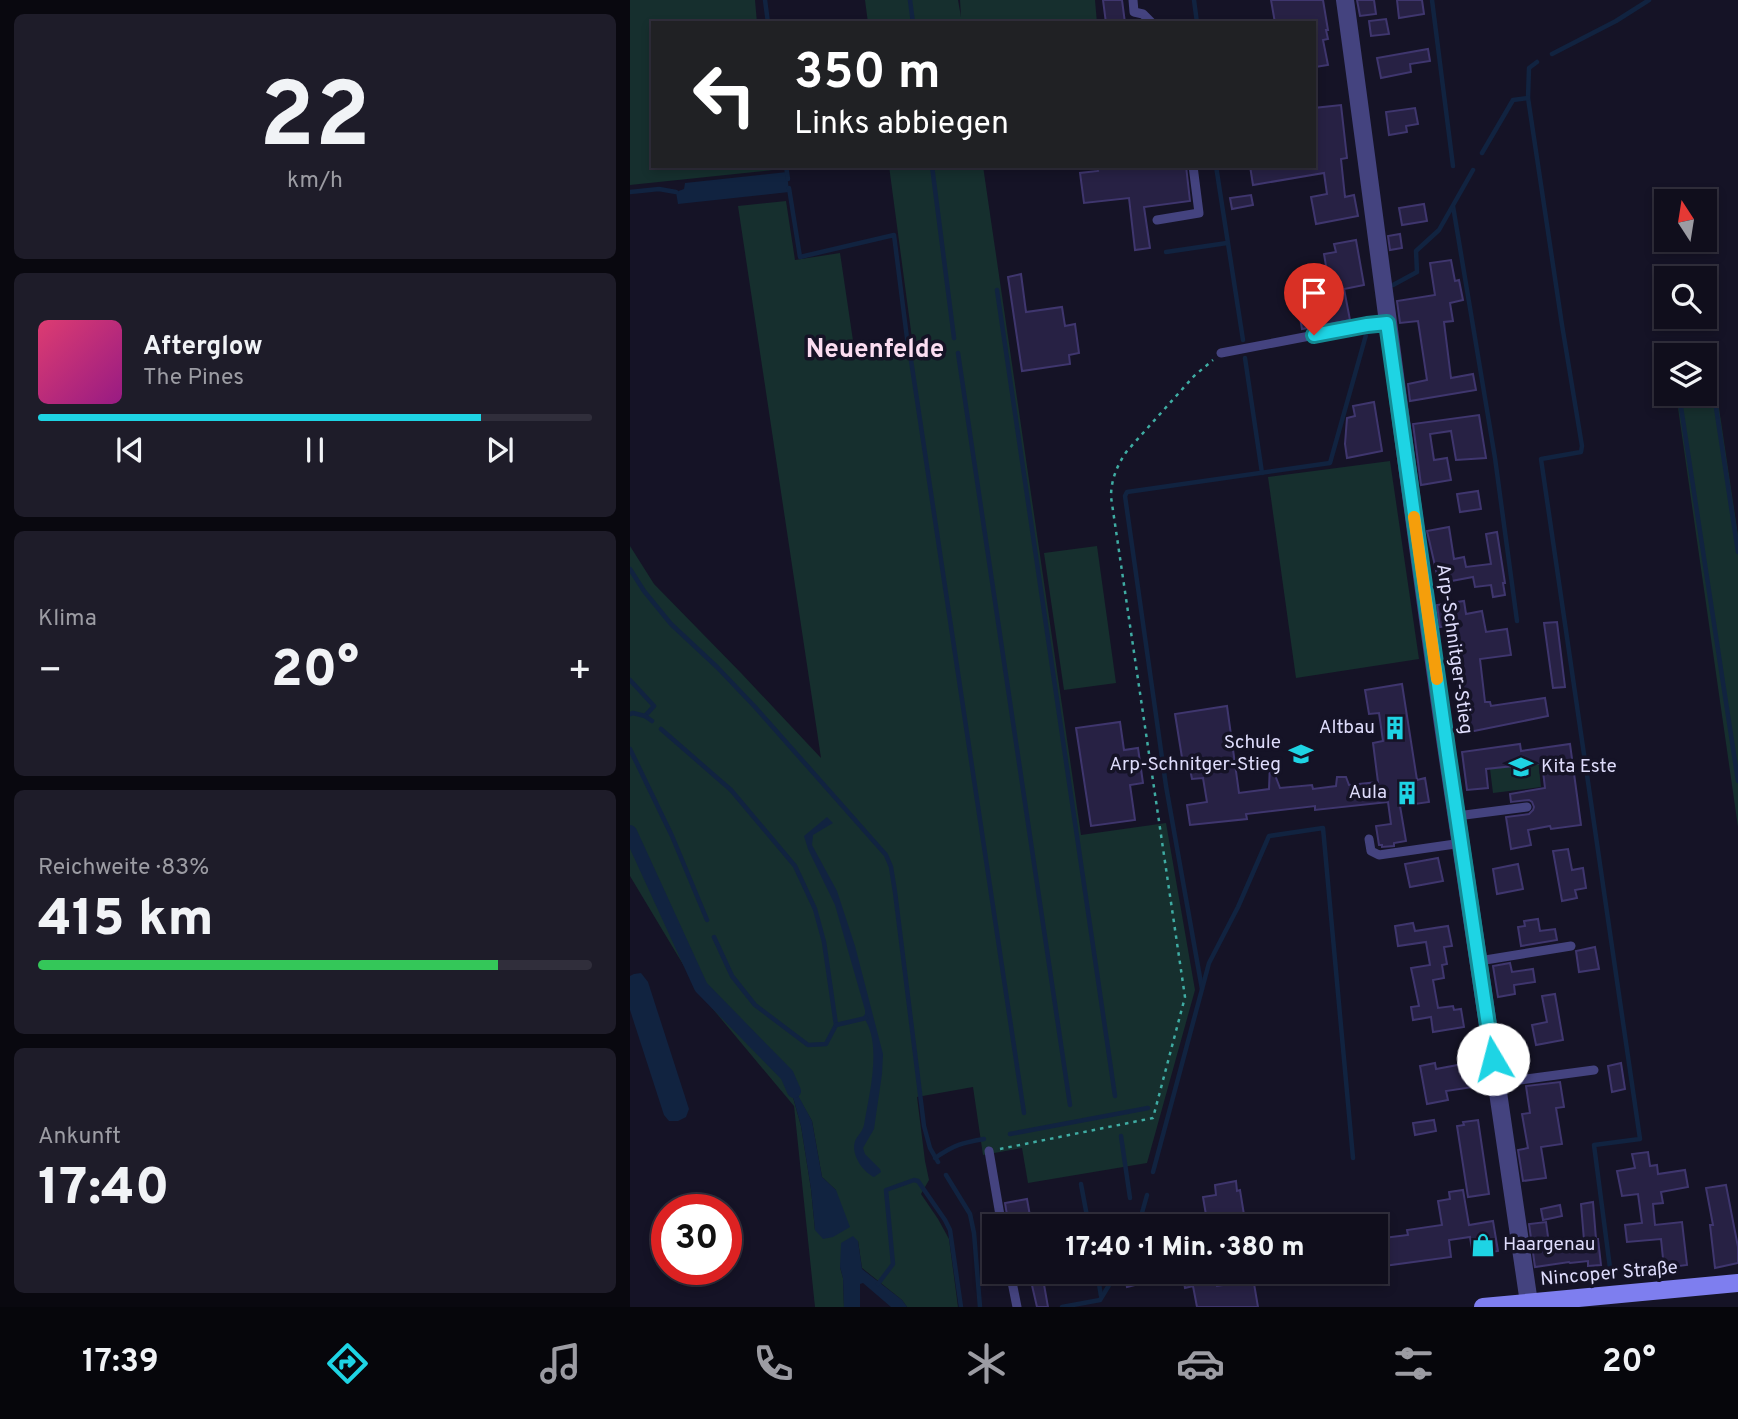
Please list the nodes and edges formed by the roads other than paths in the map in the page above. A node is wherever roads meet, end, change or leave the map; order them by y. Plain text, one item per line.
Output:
1 (1133, 0) edge
2 (1345, 0) edge
3 (1150, 21) edge
4 (1193, 168) edge
5 (1157, 220) dead end
6 (1387, 323) junction
7 (1221, 353) road end
8 (1527, 807) dead end
9 (1457, 816) junction
10 (1369, 839) dead end
11 (1462, 843) junction
12 (1571, 946) dead end
13 (1479, 961) junction
14 (1594, 1070) dead end
15 (1497, 1083) junction
16 (989, 1151) road end
17 (1000, 1214) edge
18 (1738, 1283) edge
19 (1012, 1284) edge
20 (1635, 1300) edge
21 (1529, 1303) junction
22 (1017, 1307) edge
23 (1483, 1307) edge

1 - 3 lane
2 - 6 street, Arp-Schnitger-Stieg
4 - 5 lane
6 - 7 lane
6 - 9 street, Arp-Schnitger-Stieg
8 - 9 lane
9 - 11 street, Arp-Schnitger-Stieg
10 - 11 lane
11 - 13 street, Arp-Schnitger-Stieg
12 - 13 lane
13 - 15 street, Arp-Schnitger-Stieg
14 - 15 lane
15 - 21 street, Arp-Schnitger-Stieg
16 - 17 lane
18 - 20 main road, Nincoper Straße
19 - 22 lane
20 - 21 main road, Nincoper Straße
21 - 23 main road, Nincoper Straße

